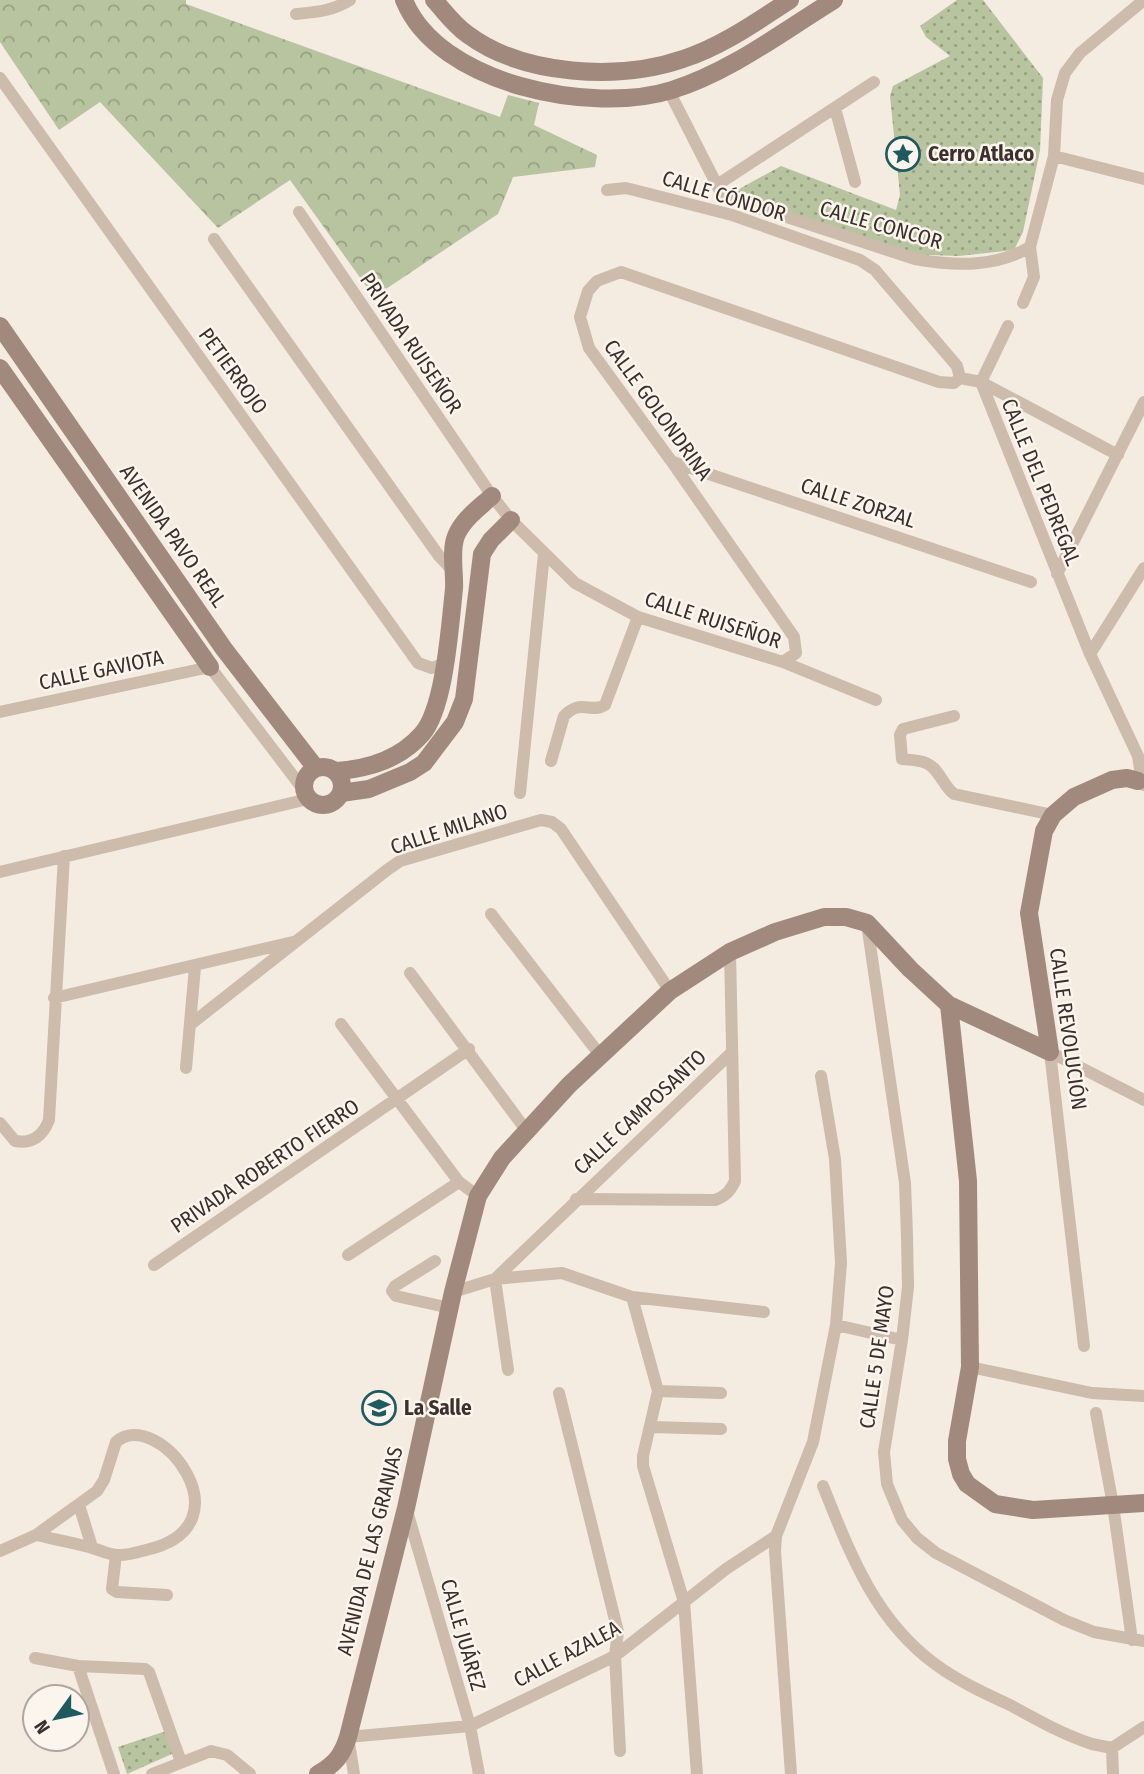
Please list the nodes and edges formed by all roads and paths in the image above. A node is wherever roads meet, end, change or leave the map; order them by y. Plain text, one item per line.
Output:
1 (350, 0) edge
2 (404, 0) edge
3 (434, 0) edge
4 (790, 0) edge
5 (834, 0) edge
6 (1144, 0) edge
7 (296, 14) dead end
8 (731, 37) junction
9 (741, 58) junction
10 (646, 69) junction
11 (0, 78) edge
12 (874, 82) dead end
13 (669, 91) junction
14 (648, 94) junction
15 (835, 108) junction
16 (1054, 156) junction
17 (1144, 179) edge
18 (855, 181) dead end
19 (607, 190) dead end
20 (720, 191) junction
21 (299, 212) dead end
22 (732, 215) junction
23 (214, 239) dead end
24 (1030, 247) junction
25 (1023, 303) dead end
26 (0, 326) edge
27 (1008, 326) dead end
28 (0, 368) edge
29 (960, 378) junction
30 (981, 382) junction
31 (1143, 407) edge
32 (1118, 455) junction
33 (673, 462) junction
34 (492, 496) junction
35 (511, 520) junction
36 (544, 554) junction
37 (1144, 568) edge
38 (454, 572) junction
39 (1057, 574) junction
40 (1031, 582) dead end
41 (638, 617) junction
42 (1090, 654) junction
43 (783, 662) junction
44 (445, 663) junction
45 (210, 667) junction
46 (877, 700) dead end
47 (0, 712) edge
48 (954, 716) dead end
49 (551, 761) dead end
50 (315, 767) junction
51 (336, 771) junction
52 (1141, 783) edge
53 (341, 793) junction
54 (520, 793) dead end
55 (306, 794) junction
56 (1053, 815) junction
57 (64, 856) junction
58 (0, 872) edge
59 (491, 914) dead end
60 (867, 923) junction
61 (299, 941) junction
62 (730, 952) junction
63 (195, 967) junction
64 (411, 973) dead end
65 (670, 991) junction
66 (54, 998) junction
67 (949, 1006) junction
68 (191, 1024) junction
69 (341, 1024) dead end
70 (469, 1049) junction
71 (1050, 1052) junction
72 (730, 1054) junction
73 (600, 1055) junction
74 (187, 1069) dead end
75 (821, 1076) dead end
76 (398, 1100) junction
77 (1144, 1100) edge
78 (0, 1123) edge
79 (526, 1130) junction
80 (459, 1182) junction
81 (478, 1196) junction
82 (576, 1199) junction
83 (348, 1255) dead end
84 (435, 1261) dead end
85 (154, 1265) dead end
86 (495, 1279) junction
87 (632, 1297) junction
88 (452, 1300) junction
89 (764, 1312) dead end
90 (836, 1325) junction
91 (902, 1340) junction
92 (1084, 1346) dead end
93 (970, 1367) junction
94 (508, 1370) dead end
95 (658, 1391) junction
96 (559, 1393) dead end
97 (721, 1393) dead end
98 (1144, 1396) edge
99 (1096, 1413) dead end
100 (651, 1427) junction
101 (721, 1429) dead end
102 (823, 1486) dead end
103 (1144, 1503) edge
104 (79, 1505) junction
105 (1113, 1505) junction
106 (406, 1508) junction
107 (36, 1535) junction
108 (776, 1536) junction
109 (92, 1547) junction
110 (0, 1551) edge
111 (116, 1555) junction
112 (167, 1595) dead end
113 (684, 1602) junction
114 (1138, 1641) edge
115 (615, 1656) junction
116 (35, 1658) dead end
117 (78, 1666) junction
118 (470, 1726) junction
119 (1144, 1727) edge
120 (348, 1737) junction
121 (1112, 1748) junction
122 (620, 1751) dead end
123 (181, 1762) junction
124 (114, 1774) edge
125 (152, 1774) edge
126 (250, 1774) edge
127 (318, 1774) edge
128 (354, 1774) edge
129 (479, 1774) edge
130 (697, 1774) edge
131 (791, 1774) edge
132 (1113, 1774) edge

1 - 7 street
2 - 14 street
3 - 10 street
4 - 8 street
5 - 9 street
6 - 16 street
8 - 9 street
8 - 10 street
9 - 13 street
10 - 14 street
11 - 44 street, PETIERROJO
12 - 15 street
13 - 14 street
13 - 20 street
15 - 18 street
15 - 20 street
16 - 17 street
16 - 24 street
19 - 22 street, CALLE CÓNDOR
20 - 22 street
20 - 24 street, CALLE CONCOR
21 - 34 street, PRIVADA RUISEÑOR
22 - 29 street, CALLE CÓNDOR
23 - 38 street
24 - 25 street
26 - 50 street, AVENIDA PAVO REAL
27 - 30 street, CALLE DEL PEDREGAL
28 - 45 street
29 - 30 street, CALLE GOLONDRINA
29 - 33 street, CALLE GOLONDRINA
30 - 32 street, CALLE GOLONDRINA
30 - 39 street, CALLE DEL PEDREGAL
31 - 32 street
32 - 39 street
33 - 40 street, CALLE ZORZAL
33 - 43 street, CALLE GOLONDRINA
34 - 35 street, CALLE RUISEÑOR
34 - 38 street
35 - 36 street, CALLE RUISEÑOR
35 - 53 street
36 - 41 street, CALLE RUISEÑOR
36 - 54 street
37 - 42 street
38 - 44 street
39 - 42 street, CALLE DEL PEDREGAL
41 - 43 street, CALLE RUISEÑOR
41 - 49 street
42 - 52 street, CALLE DEL PEDREGAL
43 - 46 street, CALLE RUISEÑOR
44 - 51 street
45 - 47 street, CALLE GAVIOTA
45 - 55 street
48 - 56 street
50 - 51 street
50 - 55 street
51 - 53 street
52 - 56 street
53 - 55 street
55 - 57 street
56 - 71 street, CALLE REVOLUCIÓN
57 - 58 street
57 - 66 street
59 - 73 street
60 - 62 street, AVENIDA DE LAS GRANJAS
60 - 67 street
60 - 91 street, CALLE 5 DE MAYO
61 - 63 street, CALLE MILANO
61 - 65 street, CALLE MILANO
61 - 68 street, CALLE MILANO
62 - 65 street, AVENIDA DE LAS GRANJAS
62 - 72 street, CALLE CAMPOSANTO
63 - 66 street, CALLE MILANO
63 - 68 street
64 - 70 street
65 - 73 street, AVENIDA DE LAS GRANJAS
66 - 78 street
67 - 71 street
67 - 93 street
68 - 74 street
69 - 76 street
70 - 76 street, PRIVADA ROBERTO FIERRO
70 - 79 street
71 - 77 street
71 - 92 street, CALLE REVOLUCIÓN
72 - 82 street, CALLE CAMPOSANTO
72 - 82 street, CALLE CAMPOSANTO
73 - 79 street, AVENIDA DE LAS GRANJAS
75 - 90 street
76 - 80 street
76 - 85 street, PRIVADA ROBERTO FIERRO
79 - 81 street, AVENIDA DE LAS GRANJAS
80 - 81 street
80 - 83 street
81 - 88 street, AVENIDA DE LAS GRANJAS
82 - 86 street, CALLE CAMPOSANTO
84 - 88 street
86 - 87 street
86 - 88 street
86 - 94 street
87 - 89 street
87 - 95 street
88 - 106 street, AVENIDA DE LAS GRANJAS
90 - 91 street
90 - 108 street
91 - 114 street, CALLE 5 DE MAYO
93 - 98 street
93 - 105 street
95 - 97 street
95 - 100 street
96 - 115 street
99 - 105 street
100 - 101 street
100 - 113 street
102 - 121 street
103 - 105 street
104 - 107 street
104 - 109 street
104 - 111 street
105 - 114 street
106 - 118 street, CALLE JUÁREZ
106 - 120 street, AVENIDA DE LAS GRANJAS
107 - 109 street
107 - 110 street
108 - 113 street, CALLE AZALEA
108 - 131 street
109 - 111 street
111 - 112 street
113 - 115 street, CALLE AZALEA
113 - 130 street
115 - 118 street, CALLE AZALEA
115 - 122 street
116 - 117 street
117 - 123 street
117 - 124 street
118 - 120 street, CALLE AZALEA
118 - 129 street, CALLE JUÁREZ
119 - 121 street
120 - 127 street, AVENIDA DE LAS GRANJAS
120 - 128 street
121 - 132 street
123 - 125 street
123 - 126 street

